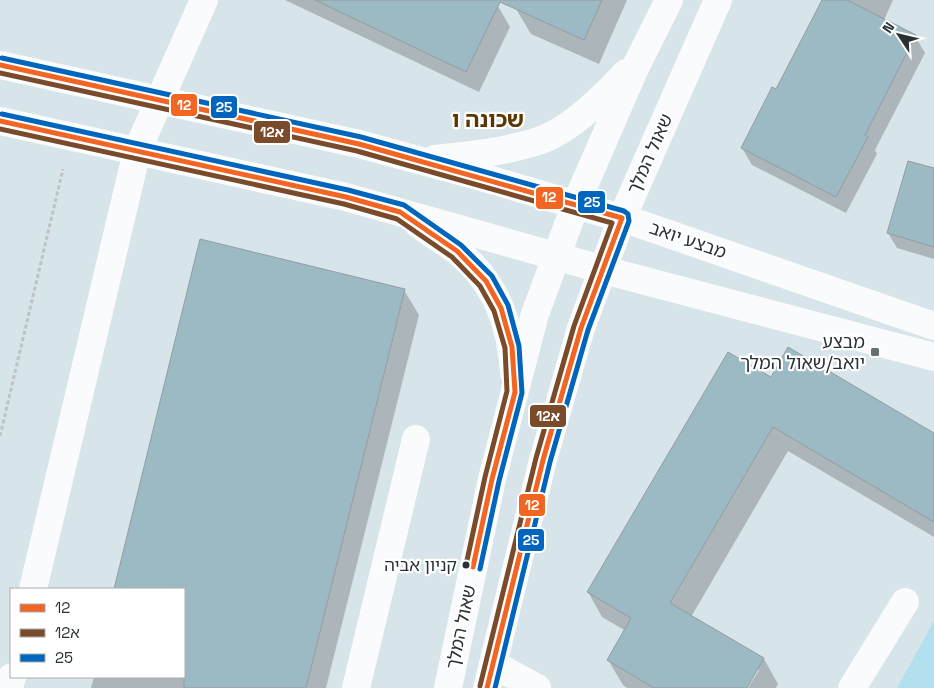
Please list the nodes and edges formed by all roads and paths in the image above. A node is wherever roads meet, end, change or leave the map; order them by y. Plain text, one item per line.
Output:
1 (204, 0) edge
2 (668, 0) edge
3 (718, 0) edge
4 (643, 52) junction
5 (0, 65) edge
6 (160, 101) junction
7 (0, 121) edge
8 (71, 137) junction
9 (136, 151) junction
10 (419, 160) junction
11 (575, 206) junction
12 (400, 212) junction
13 (622, 218) junction
14 (556, 256) junction
15 (602, 270) junction
16 (934, 326) edge
17 (934, 357) edge
18 (515, 392) junction
19 (0, 436) edge
20 (416, 439) dead end
21 (33, 588) edge
22 (905, 602) dead end
23 (490, 676) edge
24 (356, 688) edge
25 (448, 688) edge
26 (536, 688) edge
27 (852, 688) edge

1 - 6 street
2 - 4 street, שאול המלך
3 - 13 street, שאול המלך
4 - 10 street
4 - 11 street, שאול המלך
5 - 6 street, מבצע יואב
6 - 9 street
6 - 10 street, מבצע יואב
7 - 8 street
8 - 9 street
8 - 19 path
9 - 12 street
9 - 21 street
10 - 11 street, מבצע יואב
11 - 13 street, מבצע יואב
11 - 14 street, שאול המלך
12 - 14 street
12 - 18 street
13 - 15 street, שאול המלך
13 - 16 street, מבצע יואב
14 - 15 street
14 - 18 street, שאול המלך
15 - 17 street
15 - 23 street, שאול המלך
18 - 25 street, שאול המלך
20 - 24 street
22 - 27 street
23 - 26 street

